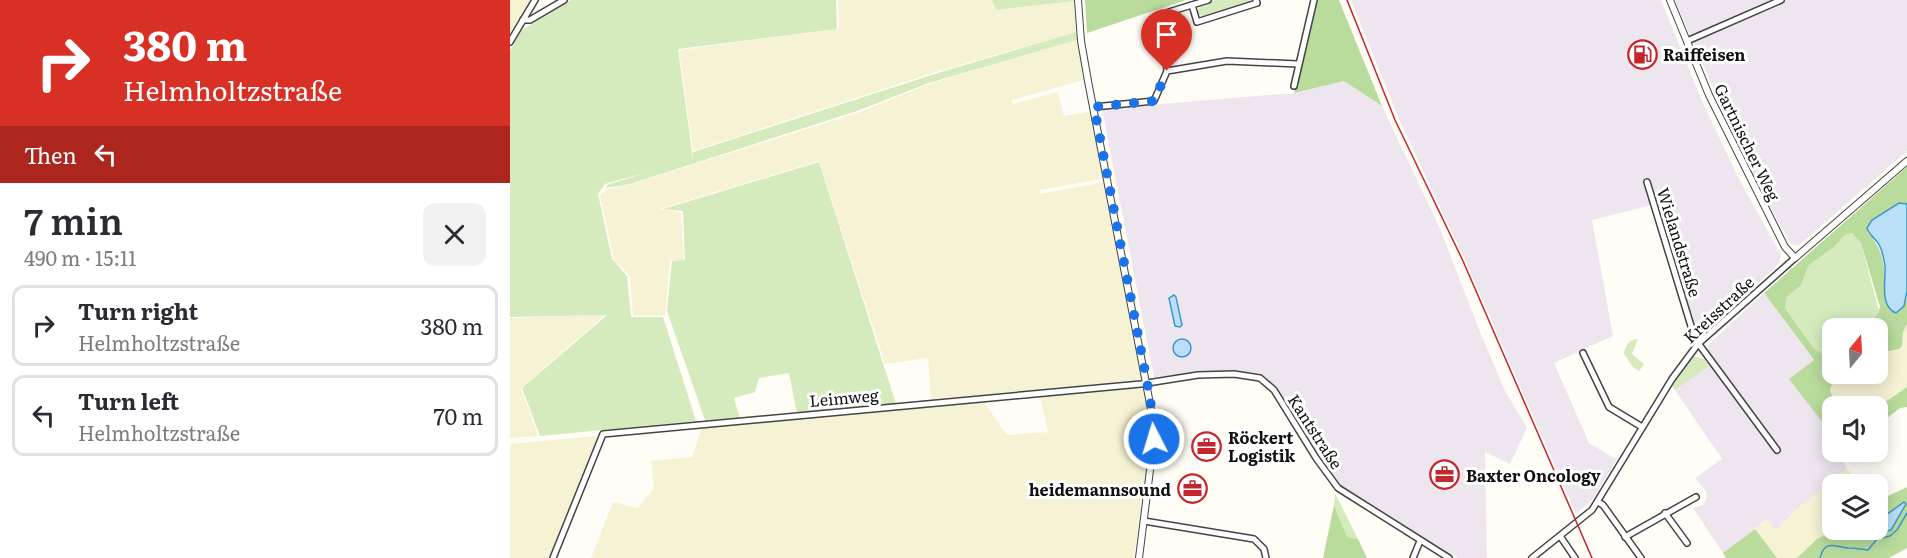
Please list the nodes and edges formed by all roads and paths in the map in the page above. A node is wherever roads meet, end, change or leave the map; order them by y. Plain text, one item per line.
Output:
1 (535, 0) edge
2 (564, 0) edge
3 (1078, 0) edge
4 (1208, 0) edge
5 (1256, 0) edge
6 (1314, 0) edge
7 (1670, 0) edge
8 (1781, 0) edge
9 (1192, 5) junction
10 (523, 20) junction
11 (1687, 41) junction
12 (510, 42) edge
13 (1298, 64) junction
14 (1167, 71) junction
15 (1294, 86) dead end
16 (1094, 107) junction
17 (1907, 161) edge
18 (1647, 182) dead end
19 (1795, 258) junction
20 (1698, 344) junction
21 (1583, 353) dead end
22 (1147, 382) junction
23 (1642, 427) junction
24 (1777, 450) dead end
25 (1696, 497) dead end
26 (1598, 502) junction
27 (1665, 513) junction
28 (1144, 521) junction
29 (1560, 536) junction
30 (1625, 537) junction
31 (1420, 541) junction
32 (1687, 543) dead end
33 (553, 558) edge
34 (1139, 558) edge
35 (1266, 558) edge
36 (1413, 558) edge
37 (1449, 558) edge
38 (1532, 558) edge
39 (1575, 558) edge
40 (1641, 558) edge

1 - 10 street
2 - 10 street
3 - 16 street
4 - 9 street
5 - 9 street
6 - 13 street
7 - 11 street, Gartnischer Weg
8 - 11 street
9 - 14 street
10 - 12 street
11 - 19 street, Gartnischer Weg
13 - 14 street
13 - 15 street
14 - 16 street
16 - 22 street
17 - 19 street, Kreisstraße
18 - 20 street, Wielandstraße
19 - 20 street, Kreisstraße
20 - 23 street, Kreisstraße
20 - 24 street, Wielandstraße
21 - 23 street
22 - 28 street
22 - 31 street, Kantstraße
22 - 33 street, Leimweg
23 - 26 street, Kreisstraße
25 - 27 street
26 - 29 street, Kreisstraße
26 - 30 street
27 - 30 street
27 - 32 street
28 - 34 street
28 - 35 street
29 - 38 street, Kreisstraße
29 - 39 street
30 - 40 street
31 - 36 street
31 - 37 street, Kantstraße

